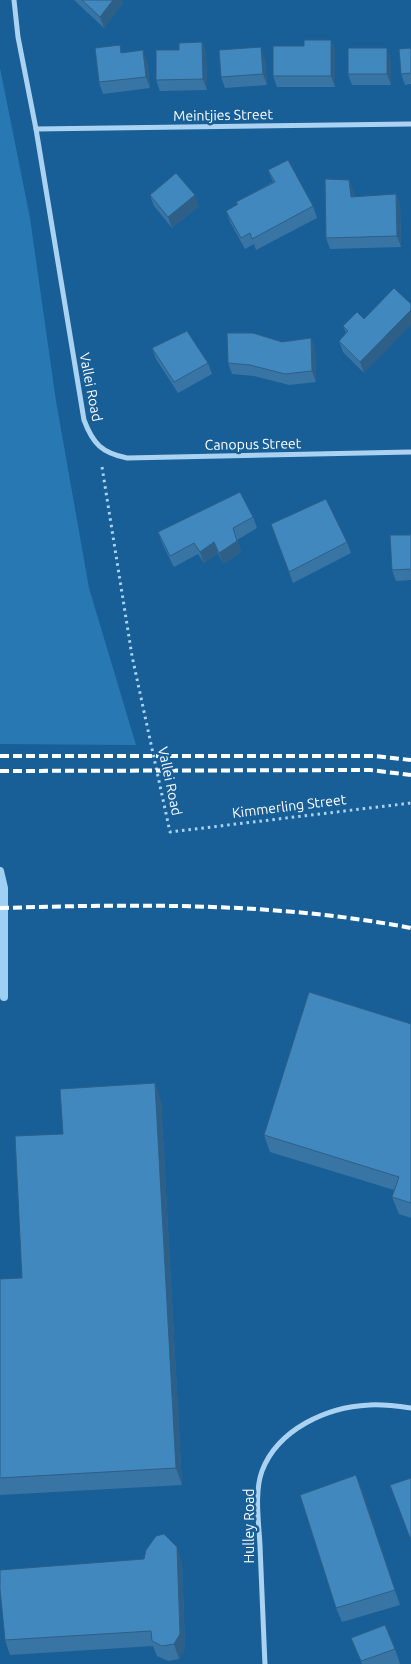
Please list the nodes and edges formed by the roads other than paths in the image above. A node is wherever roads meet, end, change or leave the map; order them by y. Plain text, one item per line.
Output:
1 (14, 0) edge
2 (411, 124) edge
3 (36, 130) junction
4 (99, 447) joint
5 (411, 452) edge
6 (411, 1408) edge
7 (265, 1664) edge

1 - 3 street, Vallei Road
2 - 3 street, Meintjies Street
3 - 4 street, Vallei Road
4 - 5 street, Canopus Street
6 - 7 street, Hulley Road

